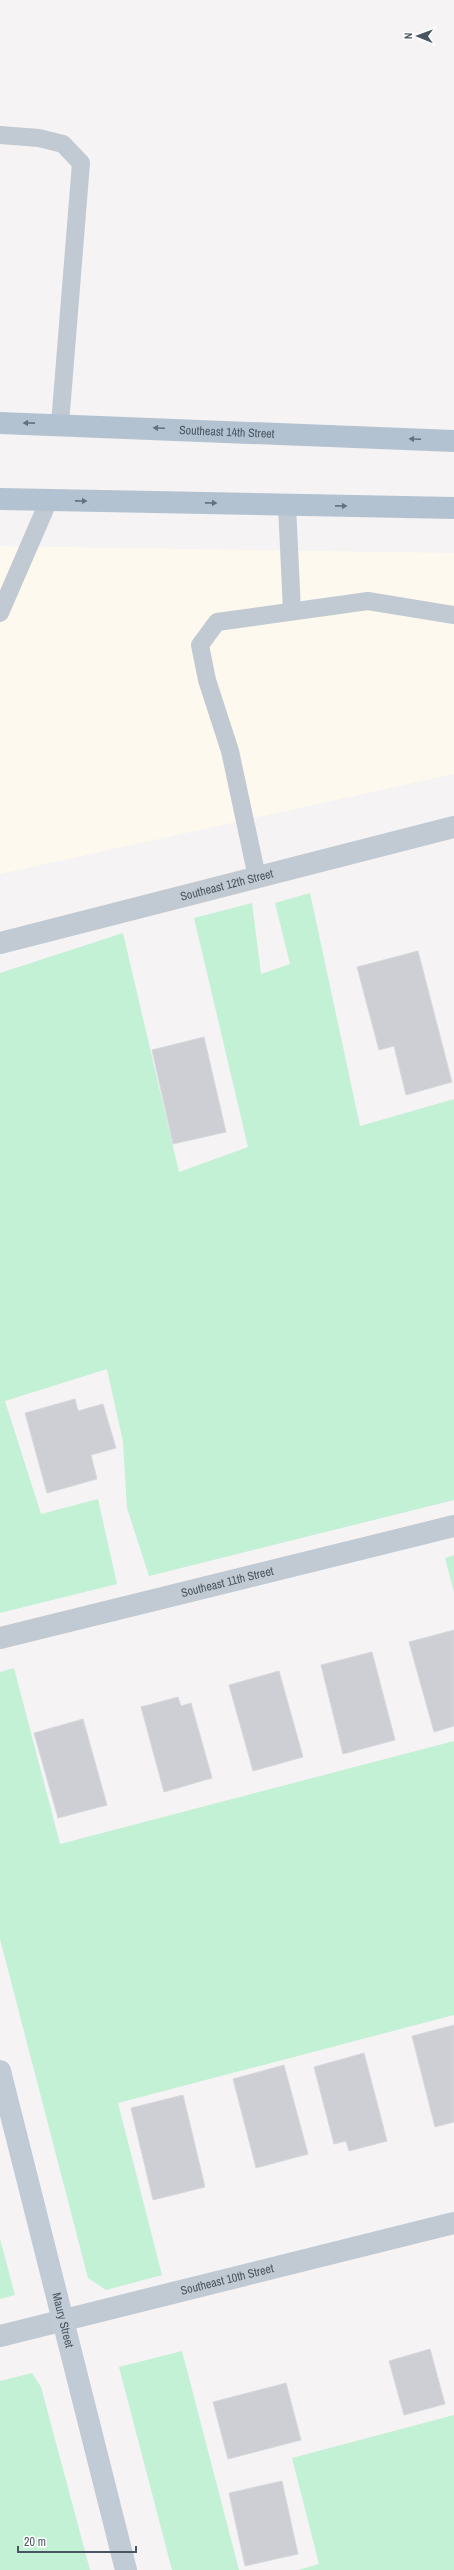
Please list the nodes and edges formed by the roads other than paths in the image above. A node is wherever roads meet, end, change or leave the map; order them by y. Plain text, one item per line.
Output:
1 (0, 135) edge
2 (0, 423) edge
3 (60, 424) junction
4 (454, 441) edge
5 (0, 499) edge
6 (49, 500) junction
7 (287, 505) junction
8 (454, 508) edge
9 (292, 611) junction
10 (0, 613) edge
11 (454, 615) edge
12 (454, 827) edge
13 (257, 877) junction
14 (1, 941) edge
15 (454, 1526) edge
16 (0, 1638) edge
17 (0, 2071) edge
18 (454, 2223) edge
19 (62, 2320) junction
20 (0, 2336) edge
21 (126, 2570) edge

1 - 3 lane
3 -> 2 main road, Southeast 14th Street
4 -> 3 main road, Southeast 14th Street
5 - 6 main road
6 -> 7 main road
6 - 10 lane
7 -> 8 main road
7 - 9 lane
9 - 11 lane
9 - 13 lane
12 - 13 street, Southeast 12th Street
13 - 14 street, Southeast 12th Street
15 - 16 street, Southeast 11th Street
17 - 19 main road, Maury Street
18 - 19 street, Southeast 10th Street
19 - 20 street, Southeast 10th Street
19 - 21 main road, Maury Street

